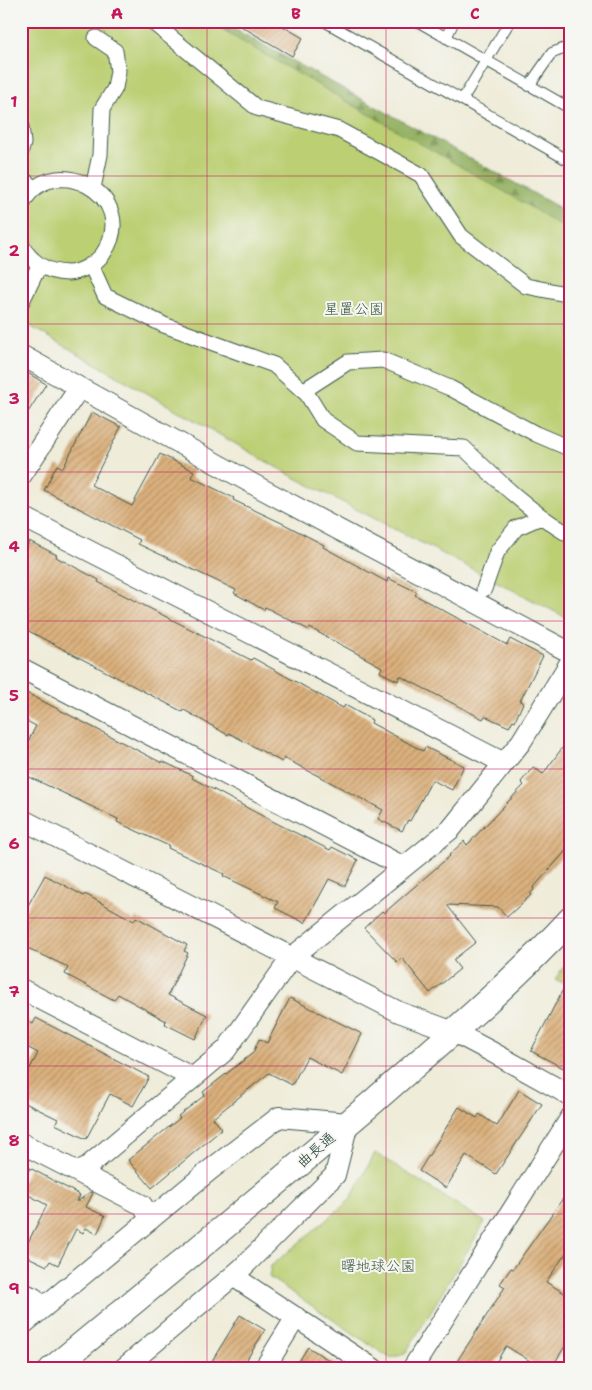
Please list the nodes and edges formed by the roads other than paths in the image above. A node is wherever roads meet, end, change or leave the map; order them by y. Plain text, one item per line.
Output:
1 (151, 21) edge
2 (324, 21) edge
3 (417, 21) edge
4 (454, 21) edge
5 (510, 21) edge
6 (96, 38) dead end
7 (446, 38) junction
8 (571, 46) edge
9 (486, 61) junction
10 (529, 86) junction
11 (462, 100) junction
12 (571, 110) edge
13 (21, 126) edge
14 (21, 151) edge
15 (571, 162) edge
16 (21, 177) edge
17 (94, 188) junction
18 (34, 189) junction
19 (21, 207) edge
20 (21, 245) edge
21 (90, 265) junction
22 (39, 266) junction
23 (26, 282) edge
24 (571, 295) edge
25 (21, 303) edge
26 (21, 355) edge
27 (79, 388) junction
28 (303, 391) junction
29 (571, 449) edge
30 (21, 476) edge
31 (21, 516) edge
32 (541, 517) junction
33 (571, 536) edge
34 (484, 589) dead end
35 (571, 653) edge
36 (571, 661) edge
37 (21, 668) edge
38 (504, 763) junction
39 (21, 820) edge
40 (404, 867) junction
41 (571, 919) edge
42 (291, 958) junction
43 (21, 989) edge
44 (454, 1032) junction
45 (192, 1078) junction
46 (571, 1096) edge
47 (571, 1117) edge
48 (348, 1123) junction
49 (21, 1143) edge
50 (80, 1173) junction
51 (151, 1219) junction
52 (233, 1276) junction
53 (21, 1292) edge
54 (43, 1308) junction
55 (296, 1317) junction
56 (21, 1326) edge
57 (52, 1369) edge
58 (122, 1369) edge
59 (264, 1369) edge
60 (374, 1369) edge
61 (412, 1369) edge

1 - 24 street
2 - 11 lane
3 - 7 lane
4 - 7 lane
5 - 9 lane
6 - 17 street
7 - 9 lane
8 - 10 lane
9 - 10 lane
9 - 11 lane
10 - 12 lane
11 - 15 lane
13 - 14 street
16 - 18 street
17 - 18 street
17 - 21 street
18 - 19 street
20 - 22 street
21 - 22 street
21 - 28 street
22 - 23 street
23 - 25 street
26 - 27 street
27 - 30 street
27 - 35 street
28 - 29 street
28 - 32 street
31 - 38 street
32 - 33 street
32 - 34 street
36 - 38 street
37 - 40 street
38 - 40 street
39 - 42 street
40 - 42 street
41 - 44 street, 曲長通
42 - 44 street
42 - 45 street
43 - 45 street
44 - 46 street
44 - 48 street, 曲長通
45 - 50 street
47 - 61 street
48 - 51 street
48 - 52 street
48 - 57 street, 曲長通
49 - 50 street
50 - 51 street
51 - 54 street
52 - 55 street
52 - 58 street
53 - 54 street
54 - 56 street
55 - 59 street
55 - 60 street

